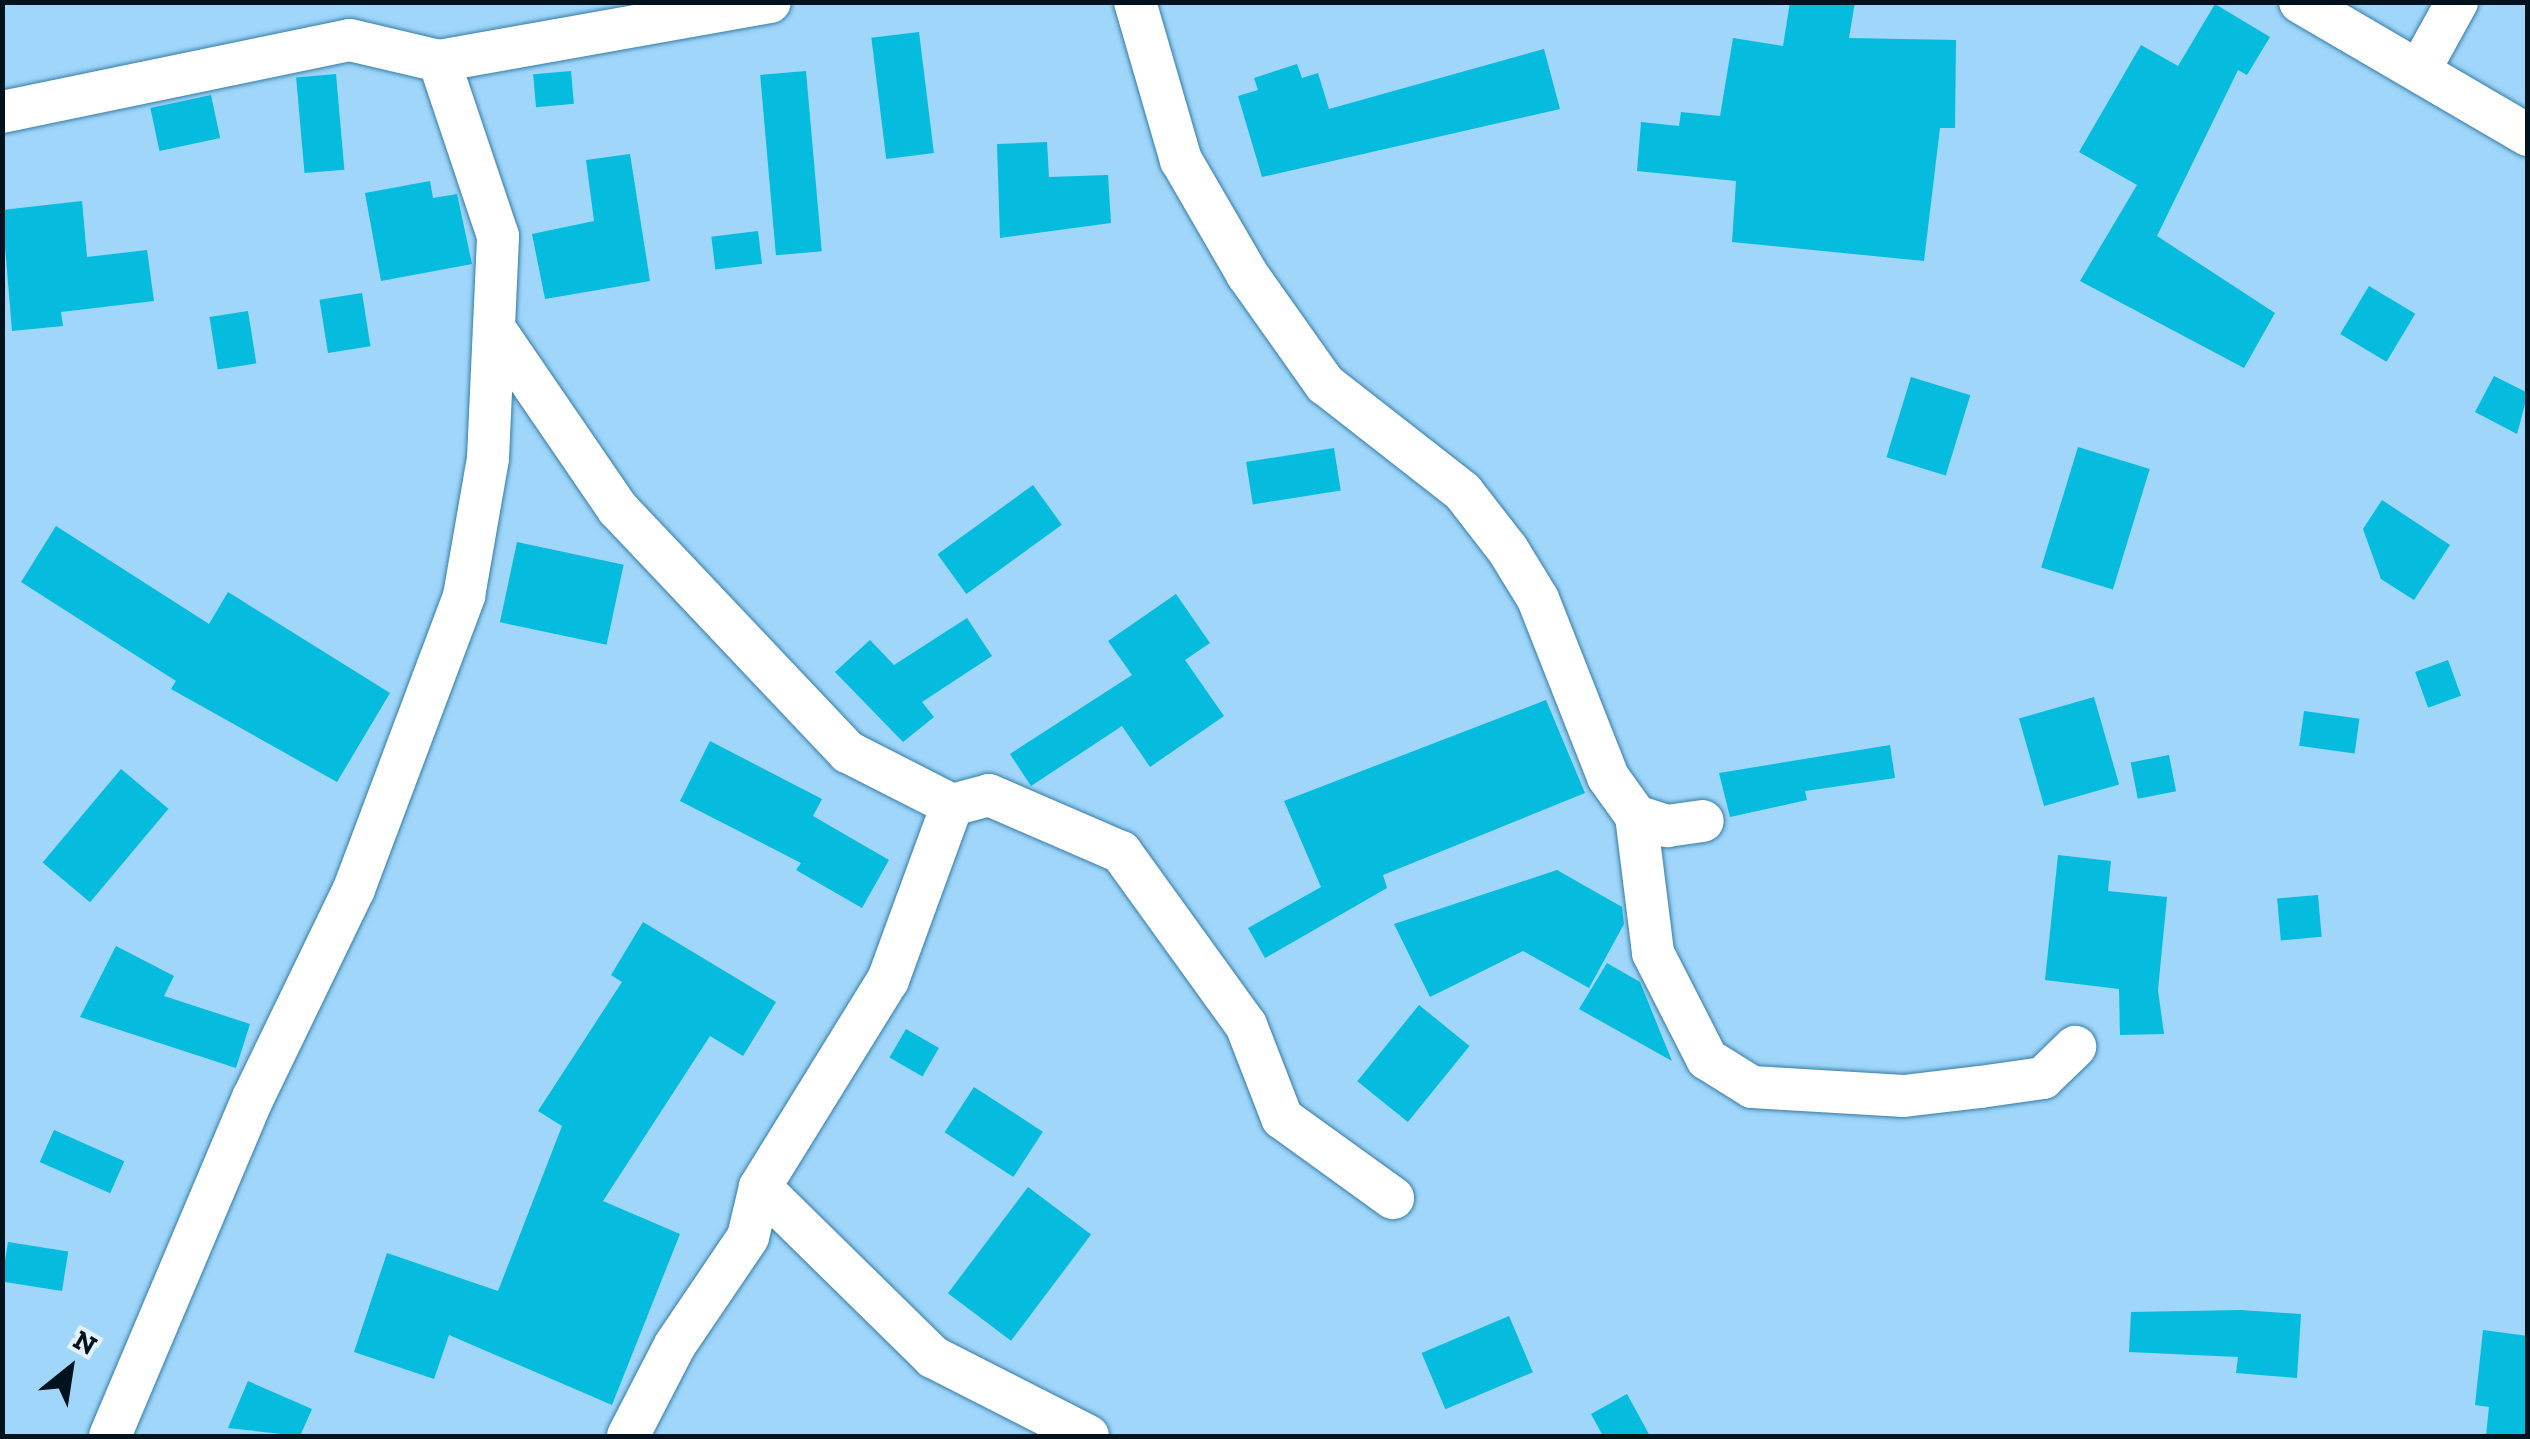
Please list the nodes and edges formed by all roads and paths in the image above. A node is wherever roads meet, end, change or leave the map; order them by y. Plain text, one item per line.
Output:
1 (770, 2) edge
2 (1135, 2) edge
3 (2300, 2) edge
4 (2458, 2) edge
5 (439, 62) junction
6 (2420, 69) junction
7 (2, 112) edge
8 (2528, 135) edge
9 (494, 328) junction
10 (952, 805) junction
11 (1636, 816) junction
12 (1703, 821) dead end
13 (2074, 1047) dead end
14 (760, 1187) junction
15 (1393, 1198) dead end
16 (110, 1436) edge
17 (628, 1436) edge
18 (1088, 1436) edge

1 - 5 street
2 - 11 street
3 - 6 street
4 - 6 street
5 - 7 street
5 - 9 street
6 - 8 street
9 - 10 street
9 - 16 street
10 - 14 street
10 - 15 street
11 - 12 street
11 - 13 street
14 - 17 street
14 - 18 street

